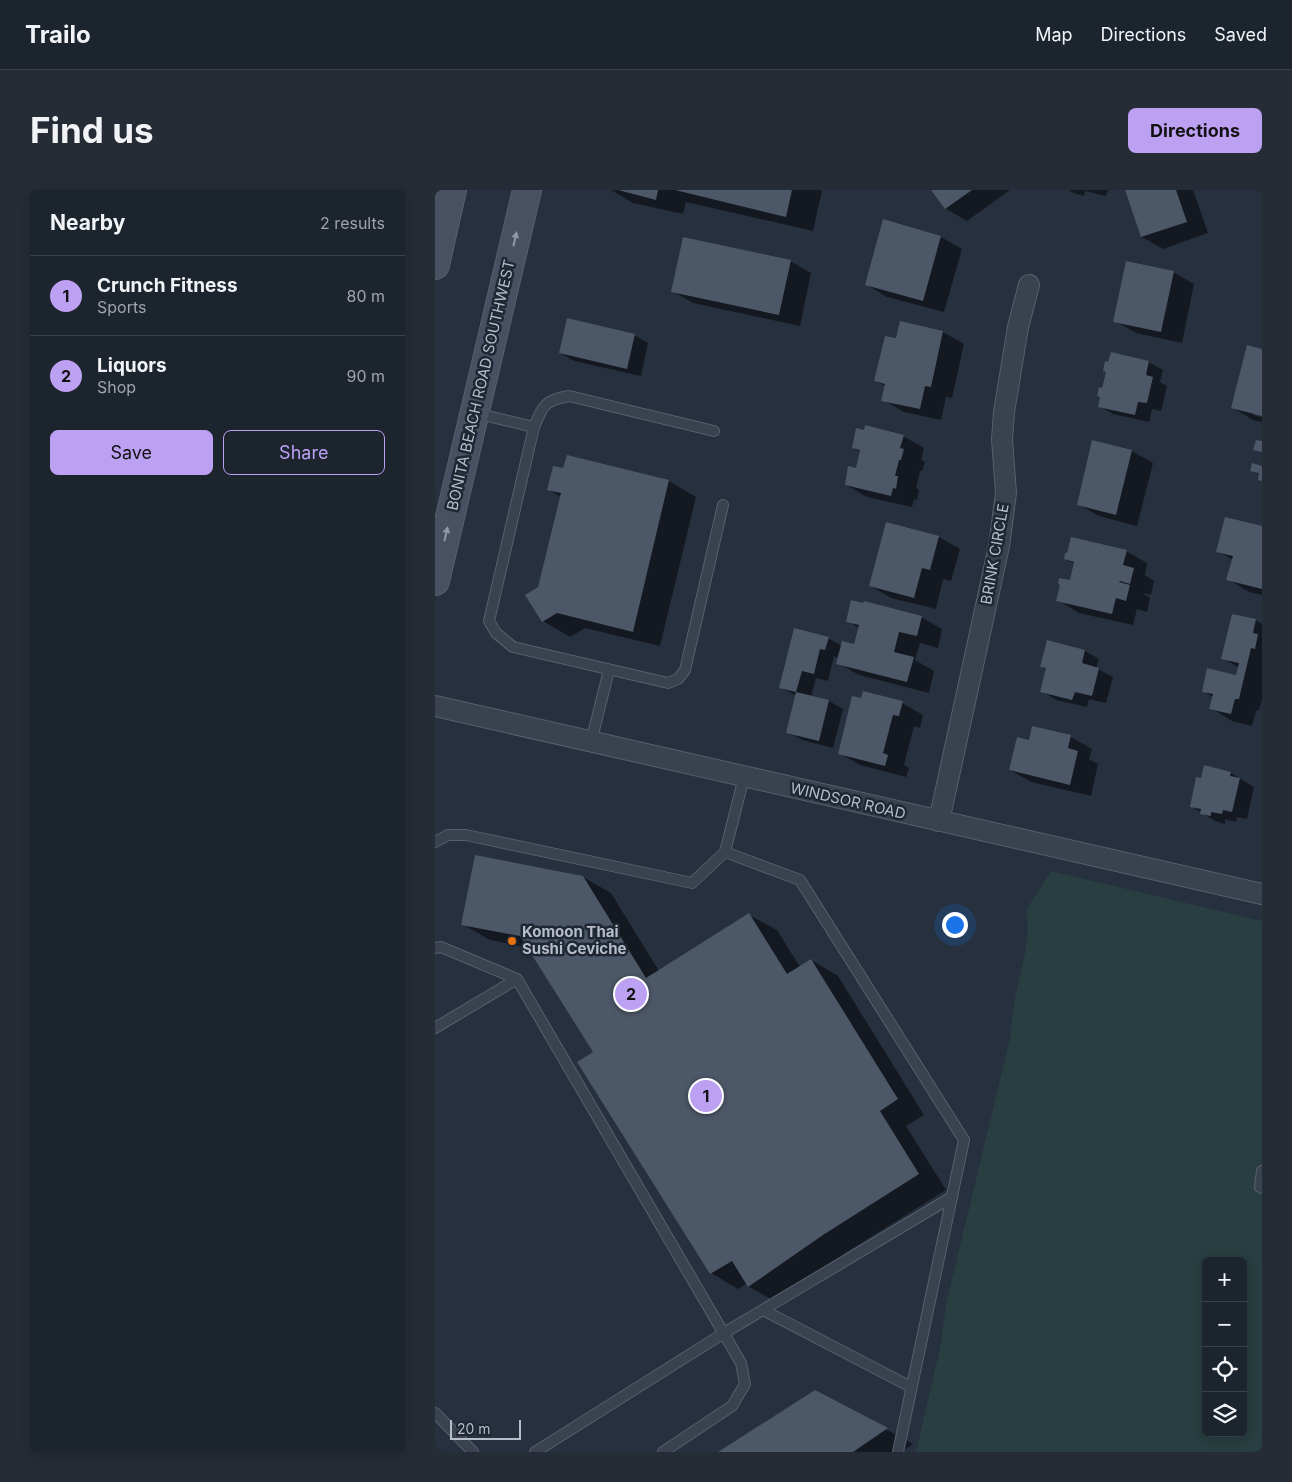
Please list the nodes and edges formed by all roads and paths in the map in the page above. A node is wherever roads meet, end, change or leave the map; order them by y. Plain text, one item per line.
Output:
1 (453, 190) edge
2 (527, 190) edge
3 (435, 265) edge
4 (1029, 285) dead end
5 (474, 413) junction
6 (534, 427) junction
7 (713, 432) dead end
8 (723, 505) dead end
9 (435, 581) edge
10 (609, 670) junction
11 (435, 706) edge
12 (591, 742) junction
13 (744, 777) junction
14 (939, 821) junction
15 (435, 842) edge
16 (725, 852) junction
17 (1262, 894) edge
18 (435, 948) edge
19 (517, 978) junction
20 (435, 1028) edge
21 (1262, 1172) edge
22 (1262, 1188) edge
23 (952, 1197) junction
24 (763, 1310) junction
25 (724, 1333) junction
26 (911, 1387) junction
27 (435, 1413) edge
28 (473, 1452) edge
29 (535, 1452) edge
30 (663, 1452) edge
31 (898, 1452) edge

1 - 3 main road
5 -> 2 main road, BONITA BEACH ROAD SOUTHWEST
4 - 14 street, BRINK CIRCLE
5 - 6 lane
9 -> 5 main road, BONITA BEACH ROAD SOUTHWEST
6 - 7 lane
6 - 10 lane
8 - 10 lane
10 - 12 lane
11 - 12 street, WINDSOR ROAD
12 - 13 street, WINDSOR ROAD
13 - 14 street, WINDSOR ROAD
13 - 16 lane
14 - 17 street, WINDSOR ROAD
15 - 16 lane
16 - 23 lane
18 - 19 lane
19 - 20 lane
19 - 25 lane
21 - 22 lane
23 - 24 lane
23 - 26 lane
24 - 25 lane
24 - 26 lane
25 - 29 lane
25 - 30 lane
26 - 31 lane
27 - 28 lane

